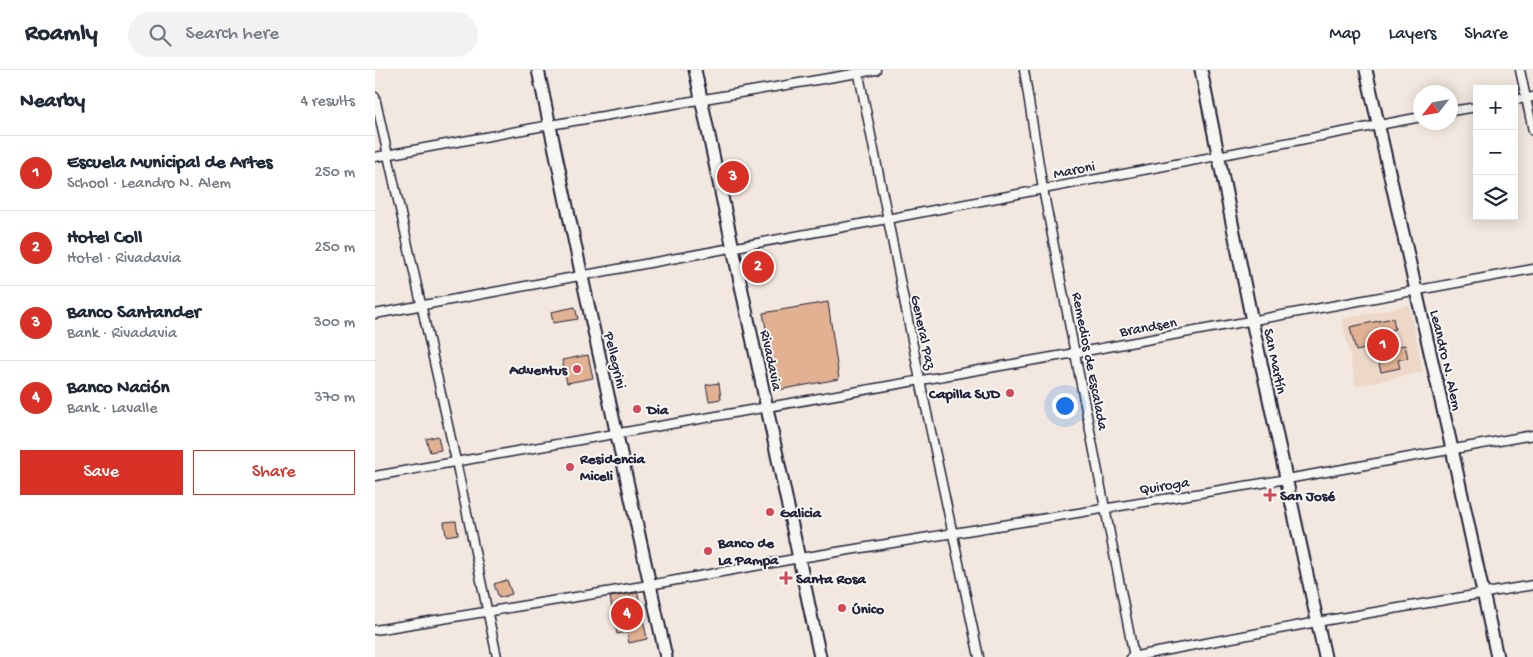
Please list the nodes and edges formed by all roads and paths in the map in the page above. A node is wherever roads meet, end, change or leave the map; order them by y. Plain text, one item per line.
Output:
1 (538, 70) edge
2 (695, 70) edge
3 (876, 70) edge
4 (1024, 70) edge
5 (1201, 70) edge
6 (1366, 70) edge
7 (1520, 70) edge
8 (858, 72) edge
9 (375, 97) edge
10 (1529, 97) edge
11 (701, 99) junction
12 (1473, 108) edge
13 (1458, 111) edge
14 (1413, 118) edge
15 (1378, 124) junction
16 (550, 125) junction
17 (1533, 131) edge
18 (388, 155) junction
19 (1219, 156) junction
20 (375, 157) edge
21 (1043, 189) junction
22 (887, 219) junction
23 (732, 247) junction
24 (1533, 268) edge
25 (581, 277) junction
26 (1416, 290) junction
27 (422, 305) junction
28 (375, 314) edge
29 (1252, 321) junction
30 (1075, 353) junction
31 (920, 380) junction
32 (767, 408) junction
33 (617, 435) junction
34 (1533, 435) edge
35 (1452, 449) junction
36 (456, 461) junction
37 (375, 476) edge
38 (1287, 479) junction
39 (1106, 508) junction
40 (952, 533) junction
41 (799, 558) junction
42 (649, 585) junction
43 (1533, 586) edge
44 (1484, 595) junction
45 (487, 612) junction
46 (1317, 622) junction
47 (375, 630) edge
48 (497, 657) edge
49 (666, 657) edge
50 (820, 657) edge
51 (979, 657) edge
52 (1133, 657) edge
53 (1325, 657) edge
54 (1497, 657) edge

1 - 16 main road, Pellegrini
2 - 11 main road, Rivadavia
3 - 8 street
4 - 21 street, Remedios de Escalada
5 - 19 main road, San Martín
6 - 15 main road, Leandro N. Alem
7 - 10 street
8 - 11 street
8 - 22 street, General Paz
9 - 18 street
10 - 17 street
11 - 16 street
11 - 23 main road, Rivadavia
12 - 13 street
14 - 15 street, Maroni
15 - 19 street, Maroni
15 - 26 main road, Leandro N. Alem
16 - 18 street
16 - 25 main road, Pellegrini
18 - 20 street
18 - 27 street
19 - 21 street, Maroni
19 - 29 main road, San Martín
21 - 22 street, Maroni
21 - 30 street, Remedios de Escalada
22 - 23 street, Maroni
22 - 31 street, General Paz
23 - 25 street, Maroni
23 - 32 main road, Rivadavia
24 - 26 street, Brandsen
25 - 27 street, Maroni
25 - 33 main road, Pellegrini
26 - 29 street, Brandsen
26 - 35 main road, Leandro N. Alem
27 - 28 street, Maroni
27 - 36 street
29 - 30 street, Brandsen
29 - 38 main road, San Martín
30 - 31 street, Brandsen
30 - 39 street, Remedios de Escalada
31 - 32 street, Brandsen
31 - 40 street, General Paz
32 - 33 street, Brandsen
32 - 41 main road, Rivadavia
33 - 36 street, Brandsen
33 - 42 main road, Pellegrini
34 - 35 street, Quiroga
35 - 38 street, Quiroga
35 - 44 main road, Leandro N. Alem
36 - 37 street, Brandsen
36 - 45 street
38 - 39 street, Quiroga
38 - 46 main road, San Martín
39 - 40 street, Quiroga
39 - 52 street, Remedios de Escalada
40 - 41 street, Quiroga
40 - 51 street, General Paz
41 - 42 street, Quiroga
41 - 50 main road, Rivadavia
42 - 45 street, Quiroga
42 - 49 main road, Pellegrini
43 - 44 street
44 - 46 street
44 - 54 main road, Leandro N. Alem
45 - 47 street, Quiroga
45 - 48 street
46 - 52 street
46 - 53 main road, San Martín

